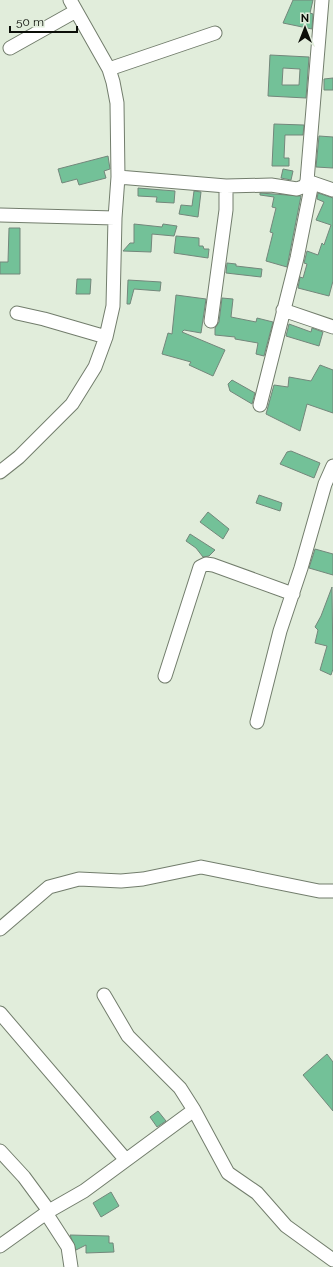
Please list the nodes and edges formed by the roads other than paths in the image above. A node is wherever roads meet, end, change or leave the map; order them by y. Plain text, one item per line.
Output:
1 (322, 0) edge
2 (73, 6) edge
3 (214, 33) dead end
4 (10, 48) dead end
5 (109, 69) junction
6 (118, 177) junction
7 (310, 182) junction
8 (226, 186) junction
9 (333, 190) edge
10 (0, 215) edge
11 (115, 218) junction
12 (283, 310) junction
13 (17, 313) dead end
14 (211, 321) dead end
15 (333, 327) edge
16 (106, 337) junction
17 (260, 405) dead end
18 (332, 469) edge
19 (0, 472) edge
20 (293, 594) junction
21 (165, 676) dead end
22 (257, 722) dead end
23 (333, 891) edge
24 (0, 929) edge
25 (104, 995) dead end
26 (0, 1013) edge
27 (194, 1110) junction
28 (0, 1151) edge
29 (126, 1160) junction
30 (47, 1212) junction
31 (0, 1246) edge
32 (333, 1260) edge
33 (71, 1267) edge

1 - 7 street
2 - 4 street
2 - 5 street
3 - 5 street
5 - 6 street
6 - 8 street
6 - 11 street
7 - 8 street
7 - 9 street
7 - 12 street
8 - 14 street
10 - 11 street
11 - 16 street
12 - 15 street
12 - 17 street
13 - 16 street
16 - 19 street
18 - 20 street
20 - 21 street
20 - 22 street
23 - 24 street
25 - 27 street
26 - 29 street
27 - 29 street
27 - 32 street
28 - 30 street
29 - 30 street
30 - 31 street
30 - 33 street

